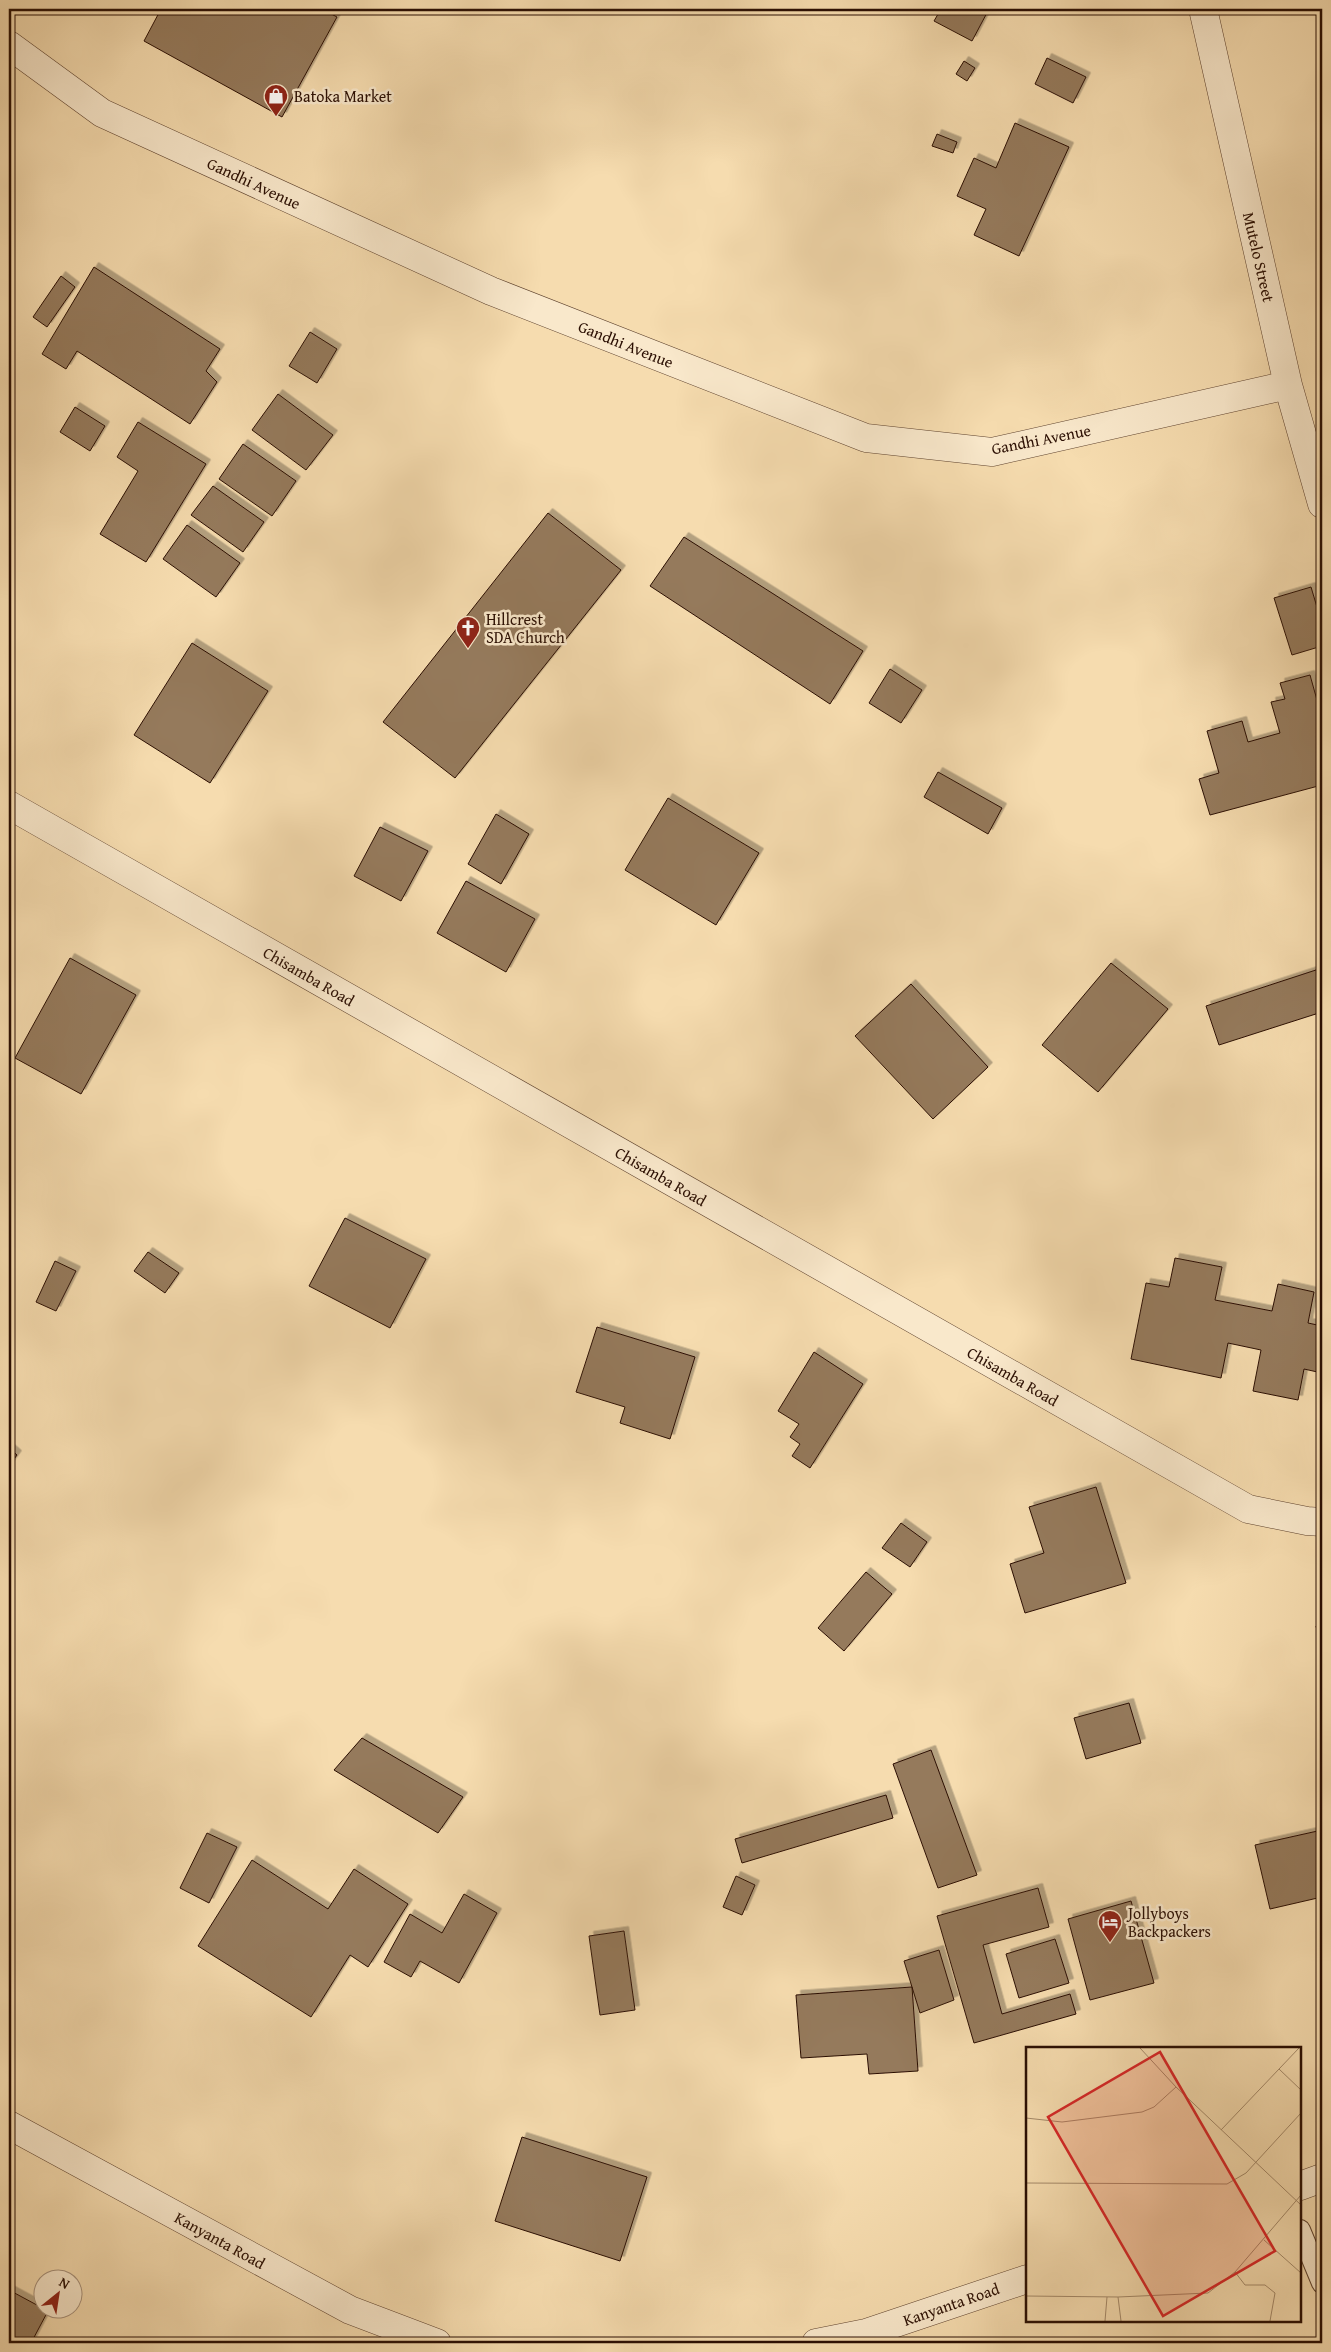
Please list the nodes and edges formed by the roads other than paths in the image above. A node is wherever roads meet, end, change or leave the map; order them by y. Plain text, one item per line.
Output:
1 (1203, 9) edge
2 (9, 45) edge
3 (1288, 385) junction
4 (1322, 504) edge
5 (9, 805) edge
6 (1322, 1522) edge
7 (9, 2125) edge
8 (1322, 2178) edge
9 (1301, 2186) edge
10 (1301, 2232) edge
11 (1026, 2278) edge
12 (1322, 2284) edge
13 (866, 2338) edge
14 (437, 2343) edge
15 (816, 2343) edge

1 - 3 street, Mutelo Street
2 - 3 street, Gandhi Avenue
3 - 4 street, Mutelo Street
5 - 6 street, Chisamba Road
7 - 14 street, Kanyanta Road
8 - 9 street
10 - 12 lane
11 - 13 street, Kanyanta Road
13 - 15 street, Kanyanta Road

